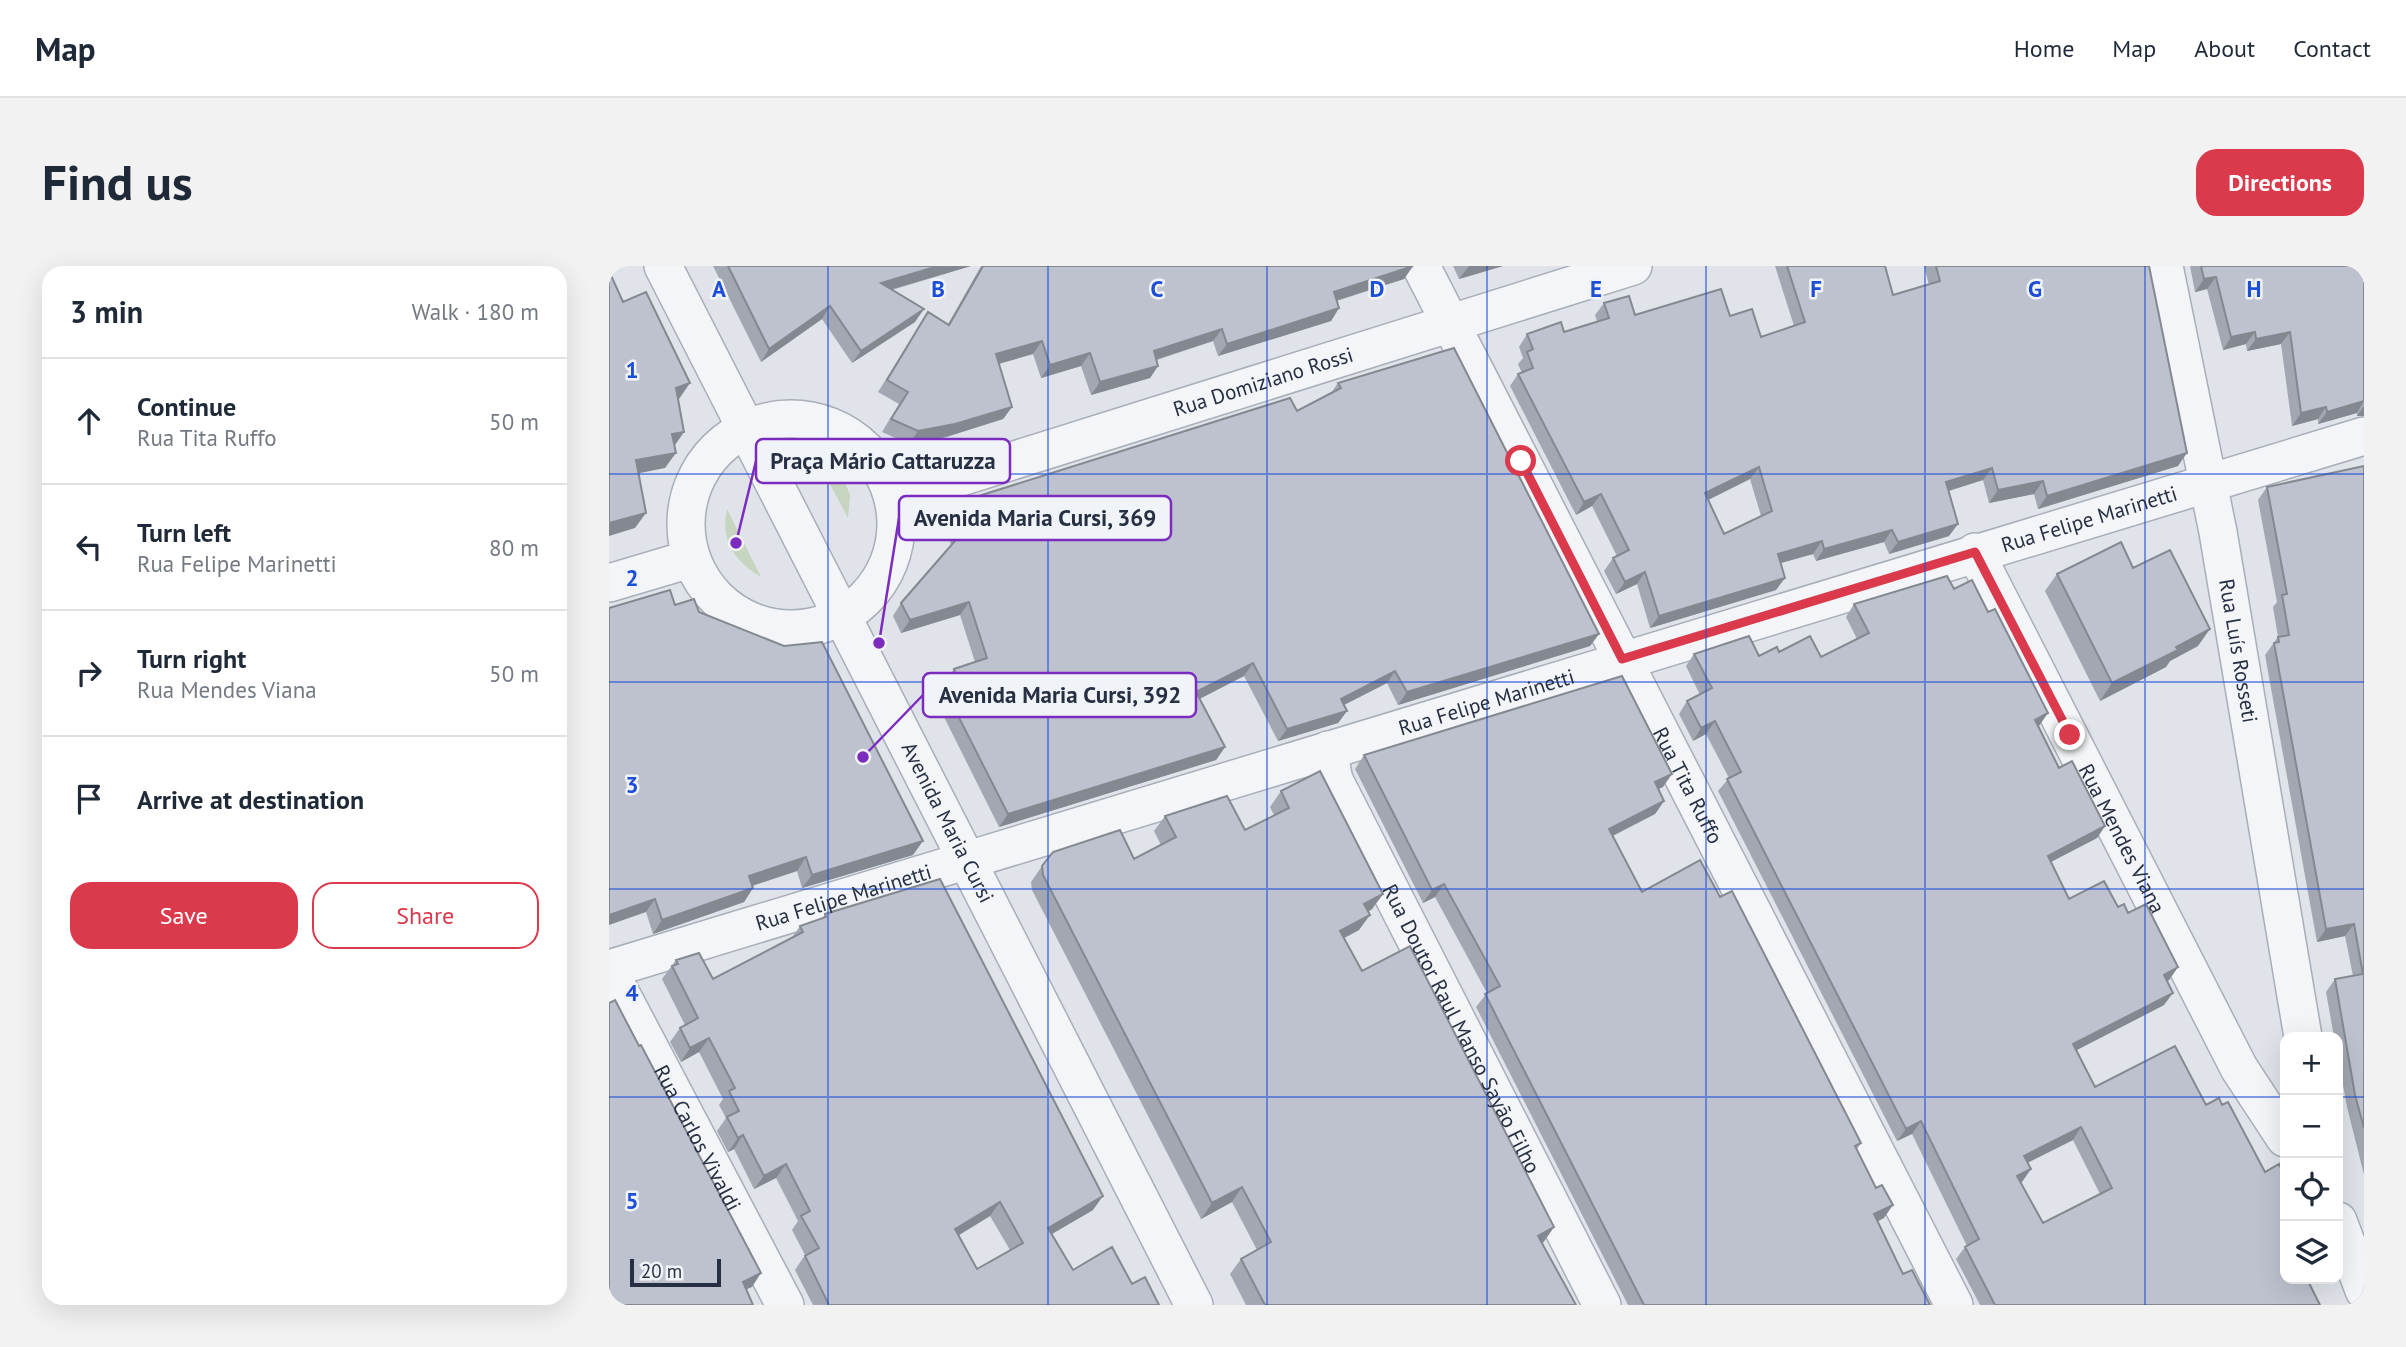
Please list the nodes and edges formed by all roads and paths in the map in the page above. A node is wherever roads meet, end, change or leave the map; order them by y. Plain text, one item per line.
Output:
1 (663, 266) edge
2 (1421, 266) edge
3 (1633, 266) edge
4 (2164, 266) edge
5 (1450, 322) junction
6 (745, 429) junction
7 (2364, 436) edge
8 (2207, 482) junction
9 (894, 498) junction
10 (1975, 552) junction
11 (690, 559) junction
12 (609, 583) edge
13 (841, 617) junction
14 (1622, 659) junction
15 (1328, 750) junction
16 (967, 861) junction
17 (609, 970) edge
18 (2302, 1032) edge
19 (2268, 1086) edge
20 (2280, 1123) edge
21 (2343, 1234) edge
22 (2364, 1290) edge
23 (785, 1305) edge
24 (1194, 1305) edge
25 (1602, 1305) edge
26 (1954, 1305) edge

1 - 6 street, Avenida Maria Cursi
2 - 5 street, Rua Tita Ruffo
3 - 5 street, Rua Domiziano Rossi
4 - 8 street, Rua Luís Rosseti
5 - 9 street, Rua Domiziano Rossi
5 - 14 street, Rua Tita Ruffo
6 - 9 street
6 - 11 street
6 - 13 street, Avenida Maria Cursi
7 - 8 street, Rua Felipe Marinetti
8 - 10 street, Rua Felipe Marinetti
8 - 18 street, Rua Luís Rosseti
9 - 13 street
10 - 14 street, Rua Felipe Marinetti
10 - 19 street, Rua Mendes Viana
11 - 12 street
11 - 13 street
13 - 16 street, Avenida Maria Cursi
14 - 15 street, Rua Felipe Marinetti
14 - 26 street, Rua Tita Ruffo
15 - 16 street, Rua Felipe Marinetti
15 - 25 street, Rua Doutor Raul Manso Sayão Filho
16 - 17 street, Rua Felipe Marinetti
16 - 24 street, Avenida Maria Cursi
17 - 23 street, Rua Carlos Vivaldi
19 - 20 street, Rua Mendes Viana
21 - 22 street

